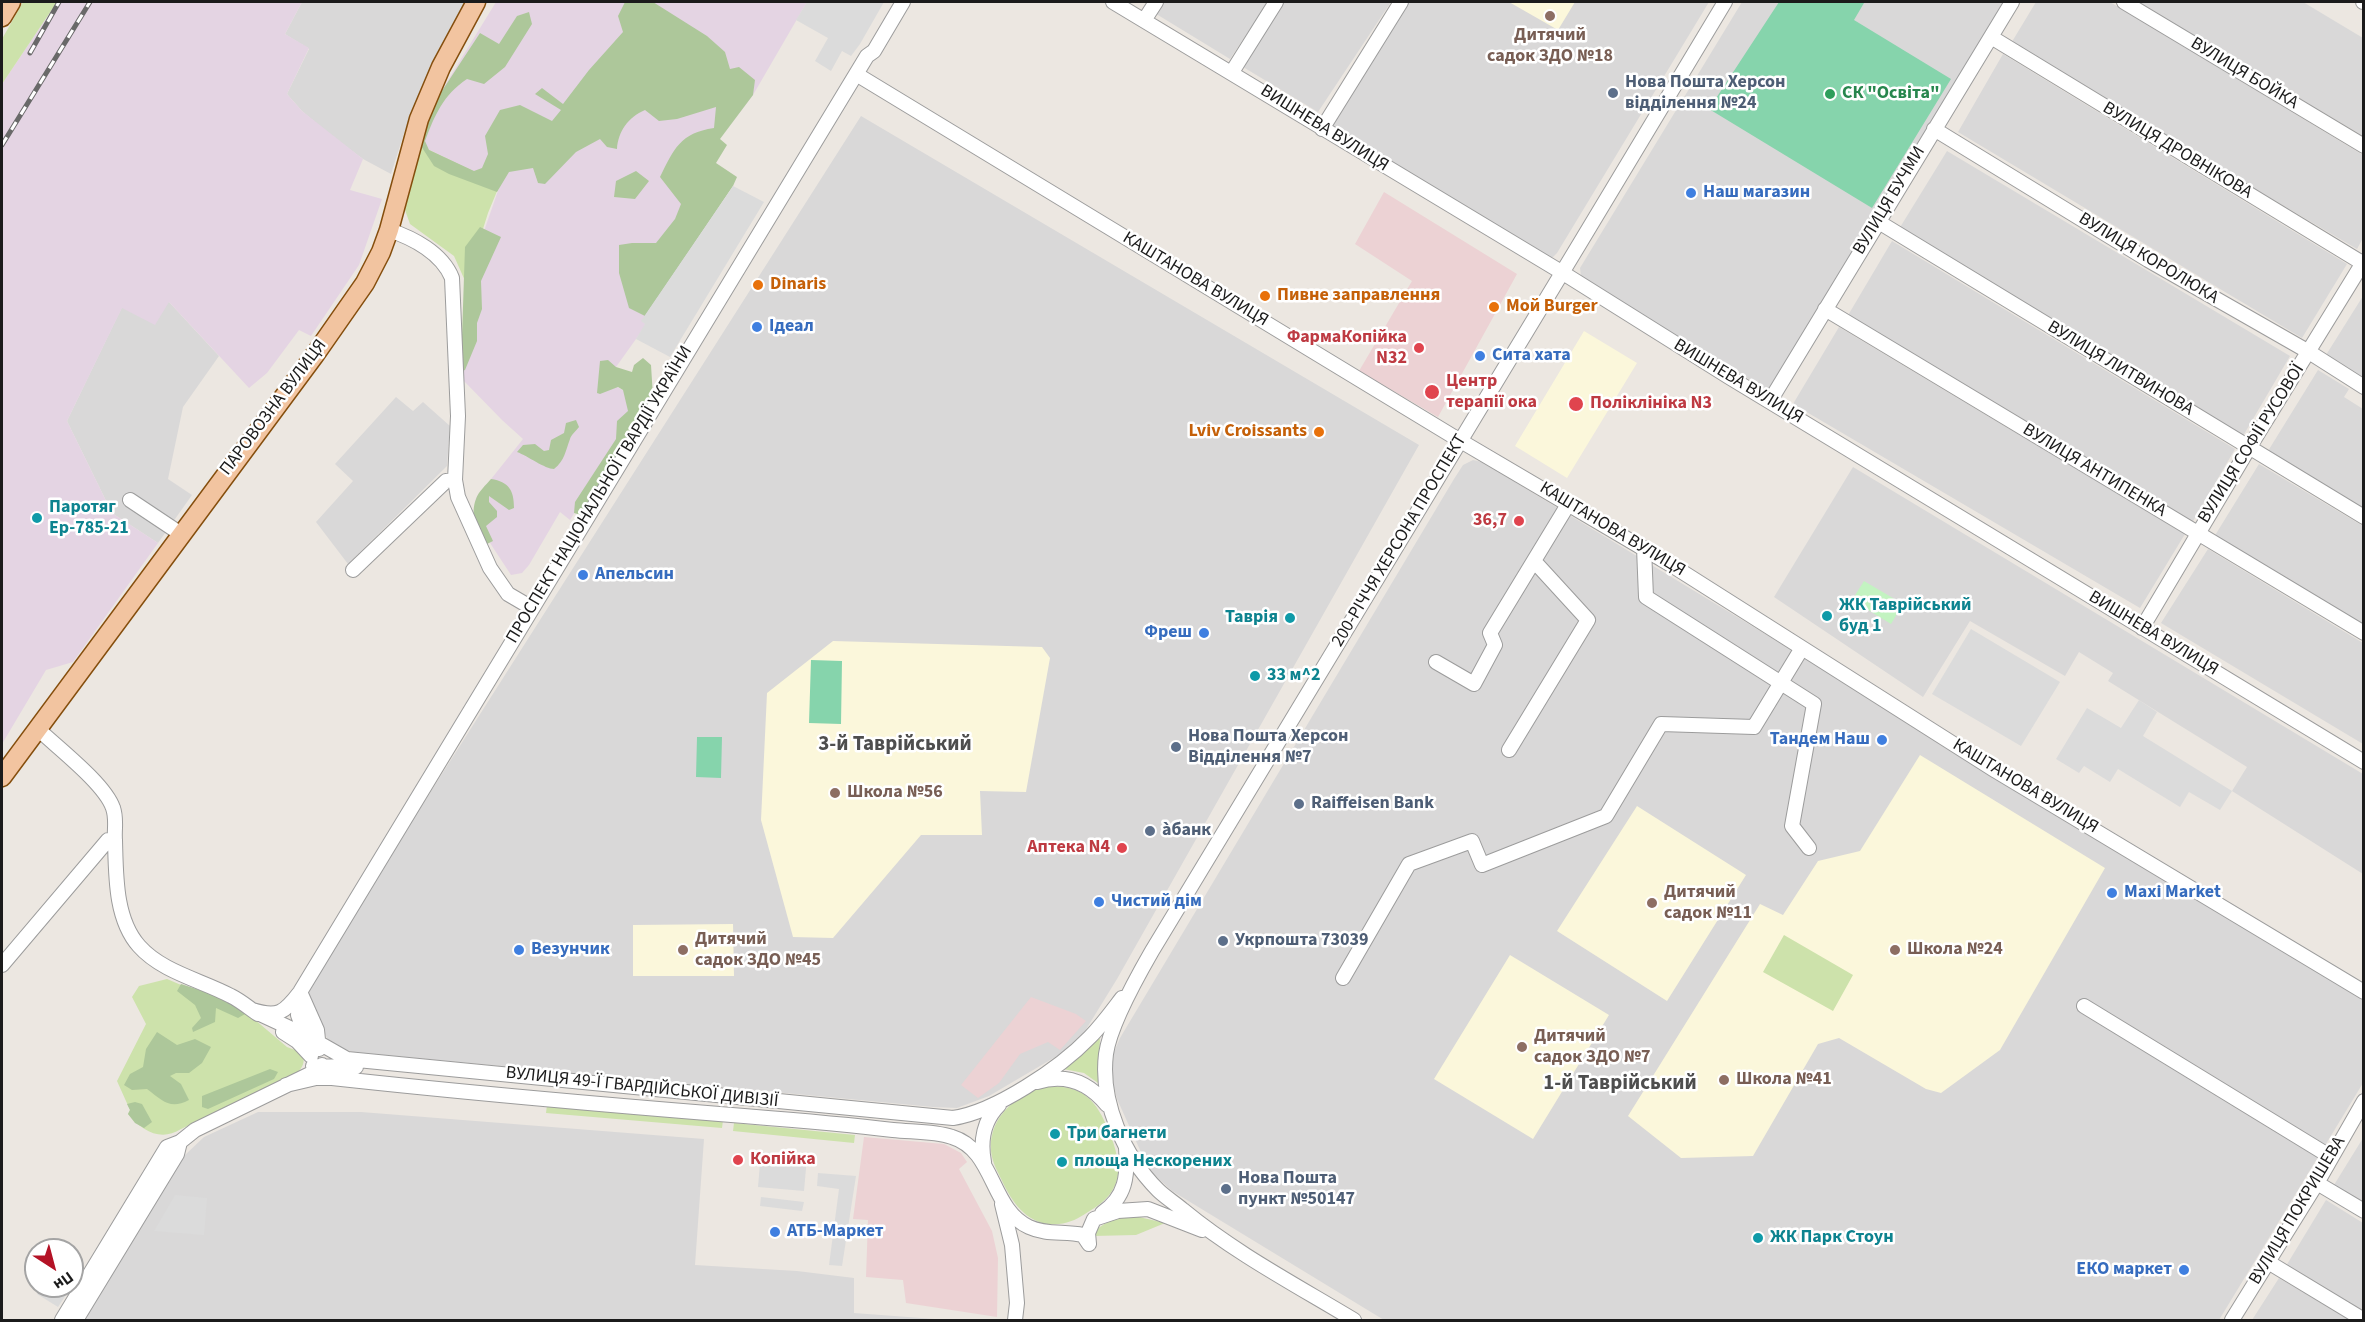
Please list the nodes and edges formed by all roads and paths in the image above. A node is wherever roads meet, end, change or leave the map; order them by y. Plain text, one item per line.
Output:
1 (11, 2) edge
2 (477, 2) edge
3 (903, 2) edge
4 (1113, 2) edge
5 (1156, 2) edge
6 (1276, 2) edge
7 (1401, 2) edge
8 (1725, 2) edge
9 (2012, 2) edge
10 (2124, 2) edge
11 (2, 17) edge
12 (1145, 19) junction
13 (1990, 37) junction
14 (1232, 72) junction
15 (856, 74) junction
16 (1322, 129) junction
17 (1934, 129) junction
18 (2364, 146) edge
19 (1877, 221) junction
20 (389, 230) junction
21 (2363, 263) edge
22 (1563, 273) junction
23 (1825, 309) junction
24 (2309, 352) junction
25 (2364, 387) edge
26 (1770, 401) junction
27 (1459, 440) junction
28 (2249, 448) junction
29 (455, 480) junction
30 (130, 500) dead end
31 (1569, 503) junction
32 (2364, 517) edge
33 (2198, 533) junction
34 (181, 534) junction
35 (1644, 548) junction
36 (1534, 561) junction
37 (354, 570) dead end
38 (532, 608) junction
39 (2142, 628) junction
40 (2364, 633) edge
41 (1802, 648) junction
42 (1436, 662) dead end
43 (1781, 682) junction
44 (38, 729) junction
45 (1509, 750) dead end
46 (2364, 762) edge
47 (2, 777) edge
48 (115, 840) junction
49 (1809, 848) dead end
50 (2, 965) edge
51 (1343, 978) dead end
52 (1131, 988) junction
53 (300, 992) junction
54 (2364, 992) edge
55 (2084, 1006) dead end
56 (252, 1010) junction
57 (311, 1032) junction
58 (319, 1058) junction
59 (332, 1078) junction
60 (286, 1085) junction
61 (1027, 1085) junction
62 (1007, 1097) junction
63 (744, 1098) junction
64 (2363, 1103) edge
65 (1109, 1106) junction
66 (638, 1108) junction
67 (837, 1124) junction
68 (180, 1142) junction
69 (1126, 1146) junction
70 (2331, 1157) junction
71 (984, 1163) junction
72 (2317, 1183) junction
73 (1001, 1198) junction
74 (2364, 1211) edge
75 (1094, 1219) junction
76 (1030, 1227) junction
77 (1067, 1231) junction
78 (1213, 1234) junction
79 (1012, 1245) junction
80 (2268, 1262) junction
81 (62, 1320) edge
82 (76, 1320) edge
83 (1015, 1320) edge
84 (1354, 1320) edge
85 (2232, 1320) edge
86 (2364, 1320) edge

1 - 11 main road
2 - 20 main road, ПАРОВОЗНА ВУЛИЦЯ
3 - 15 street, ПРОСПЕКТ НАЦІОНАЛЬНОЇ ГВАРДІЇ УКРАЇНИ
4 - 12 street, ВИШНЕВА ВУЛИЦЯ
5 - 12 street
6 - 14 street
7 - 16 street
8 - 22 street, 200-РІЧЧЯ ХЕРСОНА ПРОСПЕКТ
9 - 13 street, ВУЛИЦЯ БУЧМИ
10 - 18 street, ВУЛИЦЯ БОЙКА
12 - 14 street, ВИШНЕВА ВУЛИЦЯ
13 - 17 street, ВУЛИЦЯ БУЧМИ
13 - 21 street, ВУЛИЦЯ ДРОВНІКОВА
14 - 16 street, ВИШНЕВА ВУЛИЦЯ
15 - 27 street, КАШТАНОВА ВУЛИЦЯ
15 - 38 street, ПРОСПЕКТ НАЦІОНАЛЬНОЇ ГВАРДІЇ УКРАЇНИ
16 - 22 street, ВИШНЕВА ВУЛИЦЯ
17 - 19 street, ВУЛИЦЯ БУЧМИ
17 - 24 street, ВУЛИЦЯ КОРОЛЮКА
19 - 23 street, ВУЛИЦЯ БУЧМИ
19 - 28 street, ВУЛИЦЯ ЛИТВИНОВА
20 - 29 street
20 - 34 main road, ПАРОВОЗНА ВУЛИЦЯ
21 - 24 street, ВУЛИЦЯ СОФІЇ РУСОВОЇ
22 - 26 street, ВИШНЕВА ВУЛИЦЯ
22 - 27 street, 200-РІЧЧЯ ХЕРСОНА ПРОСПЕКТ
23 - 26 street, ВУЛИЦЯ БУЧМИ
23 - 33 street, ВУЛИЦЯ АНТИПЕНКА
24 - 25 street, ВУЛИЦЯ КОРОЛЮКА
24 - 28 street, ВУЛИЦЯ СОФІЇ РУСОВОЇ
26 - 39 street, ВИШНЕВА ВУЛИЦЯ
27 - 31 street, КАШТАНОВА ВУЛИЦЯ
27 - 52 street, 200-РІЧЧЯ ХЕРСОНА ПРОСПЕКТ
28 - 32 street, ВУЛИЦЯ ЛИТВИНОВА
28 - 33 street, ВУЛИЦЯ СОФІЇ РУСОВОЇ
29 - 37 street
29 - 38 street
30 - 34 street
31 - 35 street, КАШТАНОВА ВУЛИЦЯ
31 - 36 street
33 - 39 street, ВУЛИЦЯ СОФІЇ РУСОВОЇ
33 - 40 street, ВУЛИЦЯ АНТИПЕНКА
34 - 44 main road, ПАРОВОЗНА ВУЛИЦЯ
35 - 41 street, КАШТАНОВА ВУЛИЦЯ
35 - 43 street
36 - 42 street
36 - 45 street
38 - 53 street, ПРОСПЕКТ НАЦІОНАЛЬНОЇ ГВАРДІЇ УКРАЇНИ
39 - 46 street, ВИШНЕВА ВУЛИЦЯ
41 - 43 street
41 - 54 street, КАШТАНОВА ВУЛИЦЯ
43 - 49 street
43 - 51 street
44 - 47 main road, ПАРОВОЗНА ВУЛИЦЯ
44 - 48 street
48 - 50 street
48 - 56 street
52 - 61 street
52 - 65 street
53 - 56 street, ПРОСПЕКТ НАЦІОНАЛЬНОЇ ГВАРДІЇ УКРАЇНИ
53 - 57 street
55 - 70 street
56 - 57 street
56 - 58 street
57 - 58 street
57 - 58 street
58 - 59 street
58 - 60 street
58 - 63 street, ВУЛИЦЯ 49-Ї ГВАРДІЙСЬКОЇ ДИВІЗІЇ
59 - 60 street
59 - 66 street, ВУЛИЦЯ 49-Ї ГВАРДІЙСЬКОЇ ДИВІЗІЇ
60 - 68 street
61 - 62 street
61 - 65 street
62 - 63 street, ВУЛИЦЯ 49-Ї ГВАРДІЙСЬКОЇ ДИВІЗІЇ
62 - 71 street
63 - 66 street
63 - 67 street
64 - 70 street, ВУЛИЦЯ ПОКРИШЕВА
65 - 69 street
66 - 67 street, ВУЛИЦЯ 49-Ї ГВАРДІЙСЬКОЇ ДИВІЗІЇ
67 - 71 street, ВУЛИЦЯ 49-Ї ГВАРДІЙСЬКОЇ ДИВІЗІЇ
68 - 81 street
68 - 82 street
69 - 75 street
69 - 78 street
70 - 72 street, ВУЛИЦЯ ПОКРИШЕВА
71 - 73 street
72 - 74 street
72 - 80 street, ВУЛИЦЯ ПОКРИШЕВА
73 - 76 street
73 - 79 street
75 - 77 street
75 - 77 street
75 - 78 street
76 - 77 street
76 - 79 street
78 - 84 street
79 - 83 street
80 - 85 street, ВУЛИЦЯ ПОКРИШЕВА
80 - 86 street

